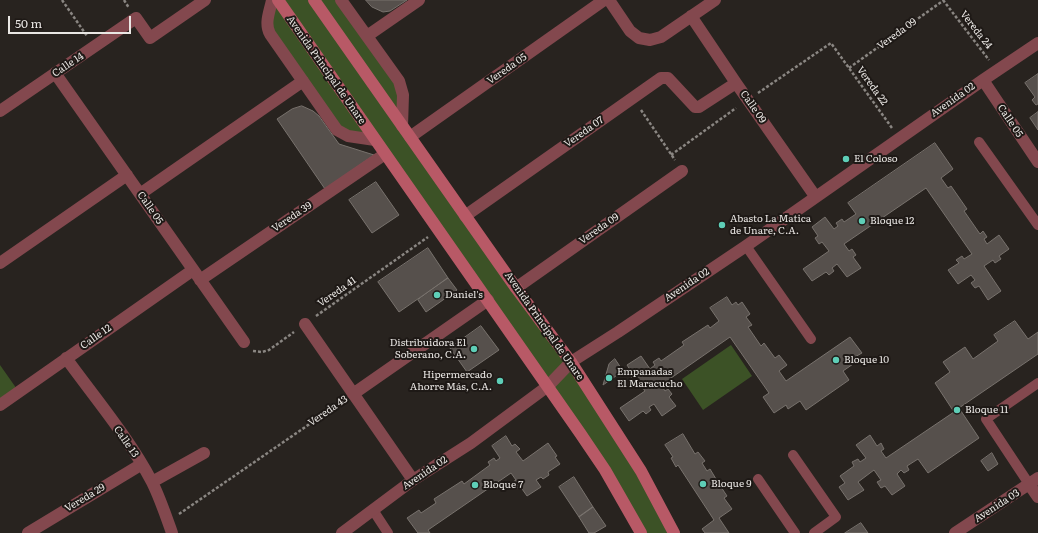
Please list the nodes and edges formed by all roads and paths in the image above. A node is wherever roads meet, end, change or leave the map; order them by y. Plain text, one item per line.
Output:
1 (62, 0) edge
2 (205, 0) edge
3 (272, 0) edge
4 (278, 0) edge
5 (314, 0) edge
6 (341, 0) edge
7 (419, 0) edge
8 (604, 0) edge
9 (609, 0) edge
10 (715, 0) edge
11 (943, 0) edge
12 (691, 16) junction
13 (367, 36) junction
14 (831, 43) dead end
15 (1038, 43) edge
16 (94, 47) junction
17 (849, 68) junction
18 (997, 70) junction
19 (55, 73) junction
20 (983, 80) junction
21 (303, 81) junction
22 (736, 83) junction
23 (632, 98) junction
24 (0, 111) edge
25 (402, 126) junction
26 (410, 137) junction
27 (899, 138) junction
28 (375, 140) junction
29 (979, 142) dead end
30 (385, 154) junction
31 (1038, 162) edge
32 (682, 171) joint
33 (127, 175) junction
34 (140, 194) junction
35 (815, 196) junction
36 (465, 216) junction
37 (1038, 226) edge
38 (438, 230) junction
39 (746, 246) junction
40 (0, 263) edge
41 (193, 270) junction
42 (200, 280) junction
43 (516, 288) junction
44 (488, 300) junction
45 (305, 324) junction
46 (811, 339) dead end
47 (244, 342) joint
48 (66, 358) junction
49 (571, 362) junction
50 (1038, 383) edge
51 (548, 386) junction
52 (353, 394) junction
53 (0, 405) edge
54 (204, 453) dead end
55 (793, 455) dead end
56 (142, 464) junction
57 (758, 479) dead end
58 (413, 480) junction
59 (1034, 481) edge
60 (152, 482) junction
61 (1038, 497) edge
62 (372, 510) junction
63 (170, 527) edge
64 (818, 532) edge
65 (28, 533) edge
66 (342, 533) edge
67 (388, 533) edge
68 (641, 533) edge
69 (674, 533) edge
70 (795, 533) edge
71 (955, 533) edge

1 - 16 path
2 - 16 street, Calle 14
3 - 21 street, Avenida Principal de Unare
4 - 28 street, Avenida Principal de Unare
5 - 25 street, Avenida Principal de Unare
6 - 13 street
7 - 13 street
8 - 26 street, Vereda 05
9 - 12 street
10 - 12 street
11 - 17 path, Vereda 09
11 - 18 path, Vereda 24
12 - 22 street, Calle 09
13 - 25 street
14 - 17 path, Vereda 22
15 - 18 street, Avenida 02
16 - 19 street, Calle 14
17 - 27 path, Vereda 22
18 - 20 street, Avenida 02
19 - 24 street, Calle 14
19 - 33 street, Calle 05
20 - 27 street, Avenida 02
20 - 31 street, Calle 05
21 - 28 street, Avenida Principal de Unare
21 - 34 street
22 - 23 street, Vereda 07
22 - 35 street, Calle 09
23 - 32 path
23 - 36 street, Vereda 07
25 - 26 street, Avenida Principal de Unare
26 - 36 street, Avenida Principal de Unare
27 - 35 street, Avenida 02
28 - 30 street, Avenida Principal de Unare
29 - 37 lane
30 - 38 street, Avenida Principal de Unare
30 - 42 street, Vereda 39
32 - 43 street, Vereda 09
33 - 34 street, Calle 05
33 - 40 street
34 - 41 street, Calle 05
35 - 39 street, Avenida 02
36 - 43 street, Avenida Principal de Unare
38 - 44 street, Avenida Principal de Unare
38 - 45 path, Vereda 41
39 - 46 lane
39 - 49 street, Avenida 02
41 - 42 street, Calle 05
41 - 48 street, Calle 12
42 - 47 street, Calle 05
43 - 49 street, Avenida Principal de Unare
44 - 51 street, Avenida Principal de Unare
44 - 52 street, Vereda 43
45 - 47 path, Vereda 41
45 - 52 street
48 - 53 street, Calle 12
48 - 56 street, Calle 13
49 - 51 street, Avenida 02
49 - 69 street, Avenida Principal de Unare
50 - 59 lane
51 - 58 street, Avenida 02
51 - 68 street, Avenida Principal de Unare
52 - 58 street
52 - 63 path, Vereda 43
54 - 60 street
55 - 64 lane
56 - 60 street, Calle 13
56 - 65 street, Vereda 29
57 - 70 lane
58 - 62 street, Avenida 02
59 - 61 street
59 - 71 street, Avenida 03
60 - 63 street, Calle 13
62 - 66 street, Avenida 02
62 - 67 lane

